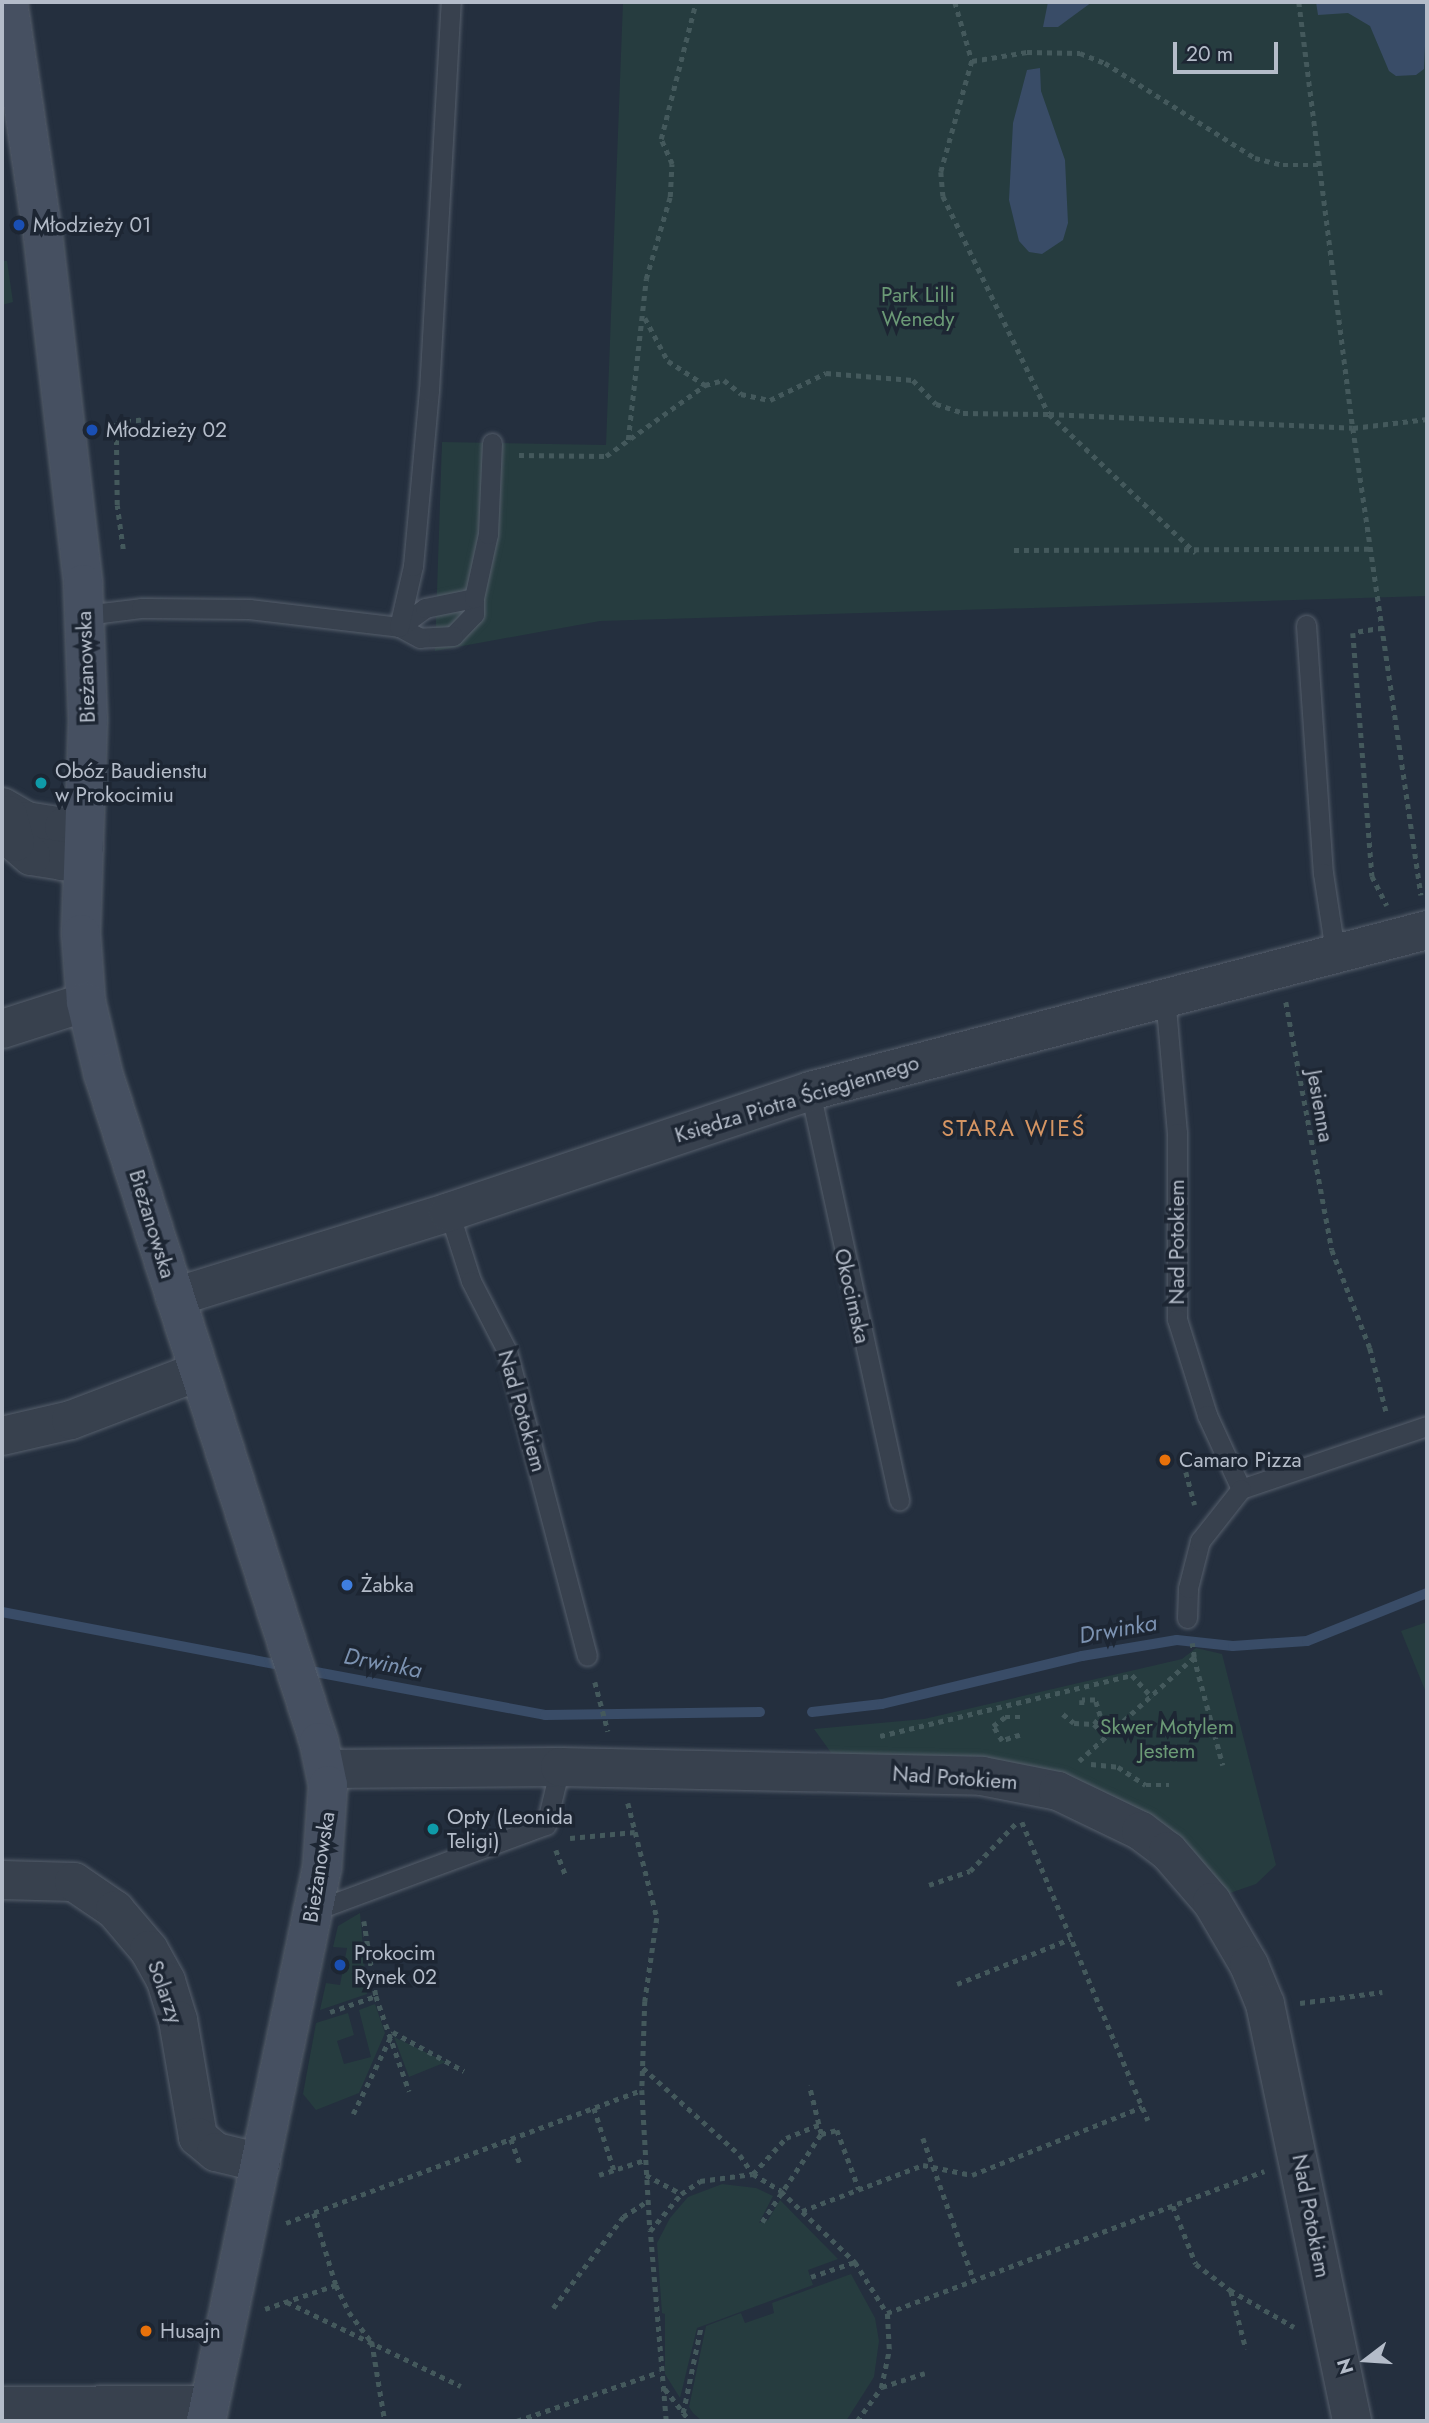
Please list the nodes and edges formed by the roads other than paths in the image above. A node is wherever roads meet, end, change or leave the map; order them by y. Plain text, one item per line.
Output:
1 (8, 2) edge
2 (451, 2) edge
3 (491, 449) road end
4 (474, 598) junction
5 (85, 615) junction
6 (1306, 625) dead end
7 (398, 627) junction
8 (5, 811) edge
9 (84, 846) junction
10 (1425, 918) edge
11 (1335, 951) junction
12 (1165, 996) junction
13 (86, 1002) junction
14 (2, 1029) edge
15 (810, 1091) junction
16 (449, 1212) junction
17 (175, 1297) junction
18 (199, 1371) junction
19 (1427, 1426) edge
20 (2, 1436) edge
21 (1241, 1489) junction
22 (899, 1500) dead end
23 (1187, 1618) dead end
24 (587, 1656) road end
25 (560, 1767) junction
26 (326, 1769) junction
27 (2, 1880) edge
28 (313, 1911) junction
29 (261, 2164) junction
30 (2, 2406) edge
31 (208, 2413) edge
32 (1352, 2421) edge

1 - 5 street, Bieżanowska
2 - 7 lane
3 - 4 lane
4 - 7 lane
4 - 7 lane
5 - 7 lane
5 - 9 street, Bieżanowska
6 - 11 lane
8 - 9 street
9 - 13 street, Bieżanowska
10 - 11 street, Księdza Piotra Ściegiennego
11 - 12 street, Księdza Piotra Ściegiennego
12 - 15 street, Księdza Piotra Ściegiennego
12 - 21 lane, Nad Potokiem
13 - 14 street
13 - 17 street, Bieżanowska
15 - 16 street, Księdza Piotra Ściegiennego
15 - 22 lane, Okocimska
16 - 17 street, Księdza Piotra Ściegiennego
16 - 24 lane, Nad Potokiem
17 - 18 street, Bieżanowska
18 - 20 street
18 - 26 street, Bieżanowska
19 - 21 lane
21 - 23 lane
25 - 26 street, Nad Potokiem
25 - 28 lane
25 - 32 street, Nad Potokiem
26 - 28 street, Bieżanowska
27 - 29 street, Solarzy
28 - 29 street, Bieżanowska
29 - 31 street, Bieżanowska
30 - 31 street

